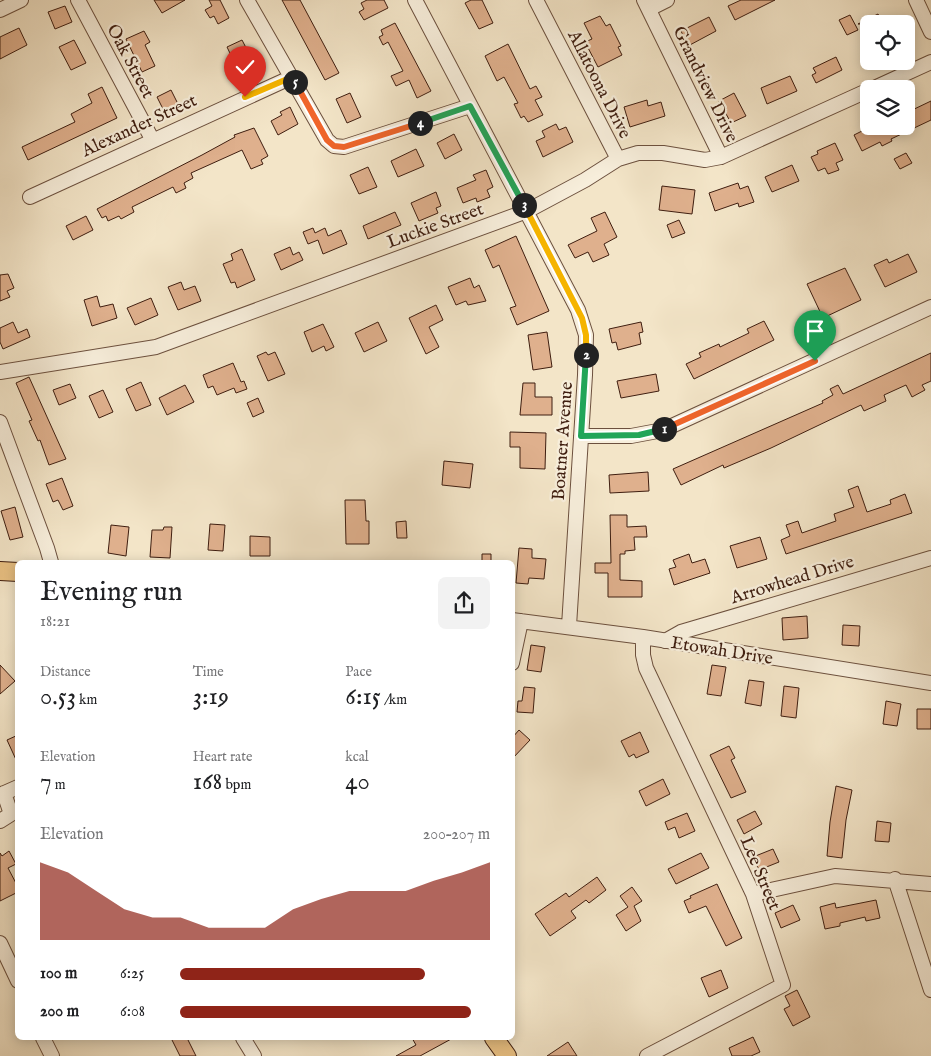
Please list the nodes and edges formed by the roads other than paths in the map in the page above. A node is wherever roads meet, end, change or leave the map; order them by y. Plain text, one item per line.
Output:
1 (21, 0) edge
2 (78, 0) edge
3 (248, 0) edge
4 (415, 0) edge
5 (536, 0) edge
6 (667, 0) edge
7 (916, 0) edge
8 (647, 5) edge
9 (0, 10) edge
10 (931, 32) edge
11 (931, 62) edge
12 (292, 77) junction
13 (890, 80) edge
14 (860, 94) edge
15 (470, 106) junction
16 (152, 139) junction
17 (721, 157) junction
18 (618, 160) junction
19 (30, 196) dead end
20 (527, 211) junction
21 (931, 307) edge
22 (0, 372) edge
23 (0, 422) edge
24 (581, 436) junction
25 (931, 558) edge
26 (51, 560) edge
27 (0, 571) edge
28 (15, 572) edge
29 (517, 620) edge
30 (569, 626) junction
31 (515, 637) edge
32 (643, 637) junction
33 (665, 641) junction
34 (931, 683) edge
35 (15, 788) edge
36 (2, 794) edge
37 (0, 820) edge
38 (895, 879) junction
39 (931, 884) edge
40 (753, 894) junction
41 (0, 943) edge
42 (15, 975) edge
43 (931, 990) edge
44 (44, 1040) edge
45 (243, 1040) edge
46 (495, 1040) edge
47 (52, 1056) edge
48 (254, 1056) edge
49 (507, 1056) edge
50 (647, 1056) edge

1 - 9 street
2 - 16 street, Oak Street
3 - 12 street
4 - 15 street, Boatner Avenue
5 - 18 street, Allatoona Drive
6 - 8 street
7 - 10 street
8 - 17 street, Grandview Drive
11 - 13 street, Luckie Street
12 - 15 street
12 - 16 street, Alexander Street
14 - 17 street, Luckie Street
15 - 20 street, Boatner Avenue
16 - 19 street, Alexander Street
17 - 18 street, Luckie Street
18 - 20 street, Luckie Street
20 - 22 street, Luckie Street
20 - 24 street, Boatner Avenue
21 - 24 street
23 - 26 street
24 - 30 street, Boatner Avenue
25 - 33 street, Arrowhead Drive
27 - 28 main road
29 - 30 street, Etowah Drive
29 - 31 street
30 - 32 street, Etowah Drive
32 - 33 street, Etowah Drive
32 - 40 street, Lee Street
33 - 34 street, Etowah Drive
35 - 36 street
36 - 37 street
38 - 39 street
38 - 40 street
38 - 43 street
40 - 50 street, Lee Street
41 - 42 street
44 - 47 street
45 - 48 street
46 - 49 main road

